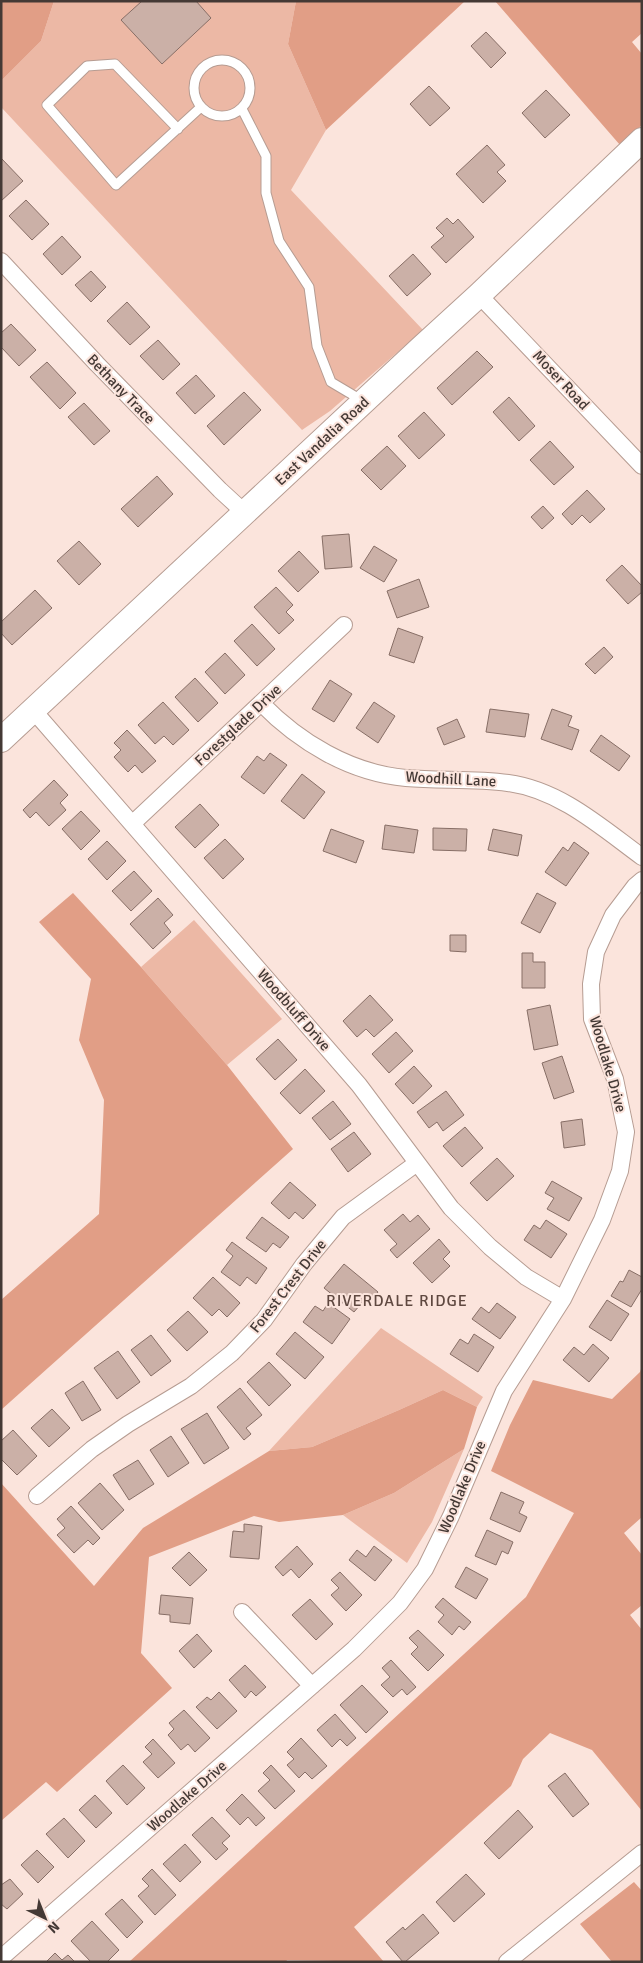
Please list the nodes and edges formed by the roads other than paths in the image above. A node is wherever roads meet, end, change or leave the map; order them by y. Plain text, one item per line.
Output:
1 (201, 107) junction
2 (242, 109) junction
3 (178, 129) junction
4 (642, 140) edge
5 (1, 261) edge
6 (479, 295) junction
7 (364, 402) junction
8 (642, 466) edge
9 (245, 513) junction
10 (344, 625) dead end
11 (261, 703) junction
12 (33, 710) junction
13 (1, 740) edge
14 (132, 824) junction
15 (642, 857) edge
16 (642, 880) edge
17 (417, 1163) junction
18 (563, 1299) junction
19 (37, 1496) dead end
20 (242, 1612) dead end
21 (312, 1686) junction
22 (642, 1853) edge
23 (1, 1958) edge
24 (507, 1962) edge

1 - 2 lane
1 - 2 lane
1 - 3 lane
2 - 7 lane
3 - 3 lane
4 - 6 street, East Vandalia Road
5 - 9 street, Bethany Trace
6 - 7 street, East Vandalia Road
6 - 8 street, Moser Road
7 - 9 street, East Vandalia Road
9 - 12 street, East Vandalia Road
10 - 11 street, Forestglade Drive
11 - 14 street, Forestglade Drive
11 - 15 street, Woodhill Lane
12 - 13 street, East Vandalia Road
12 - 14 street, Woodbluff Drive
14 - 17 street, Woodbluff Drive
16 - 18 street, Woodlake Drive
17 - 18 street, Woodbluff Drive
17 - 19 street, Forest Crest Drive
18 - 21 street, Woodlake Drive
20 - 21 street
21 - 23 street, Woodlake Drive
22 - 24 street

